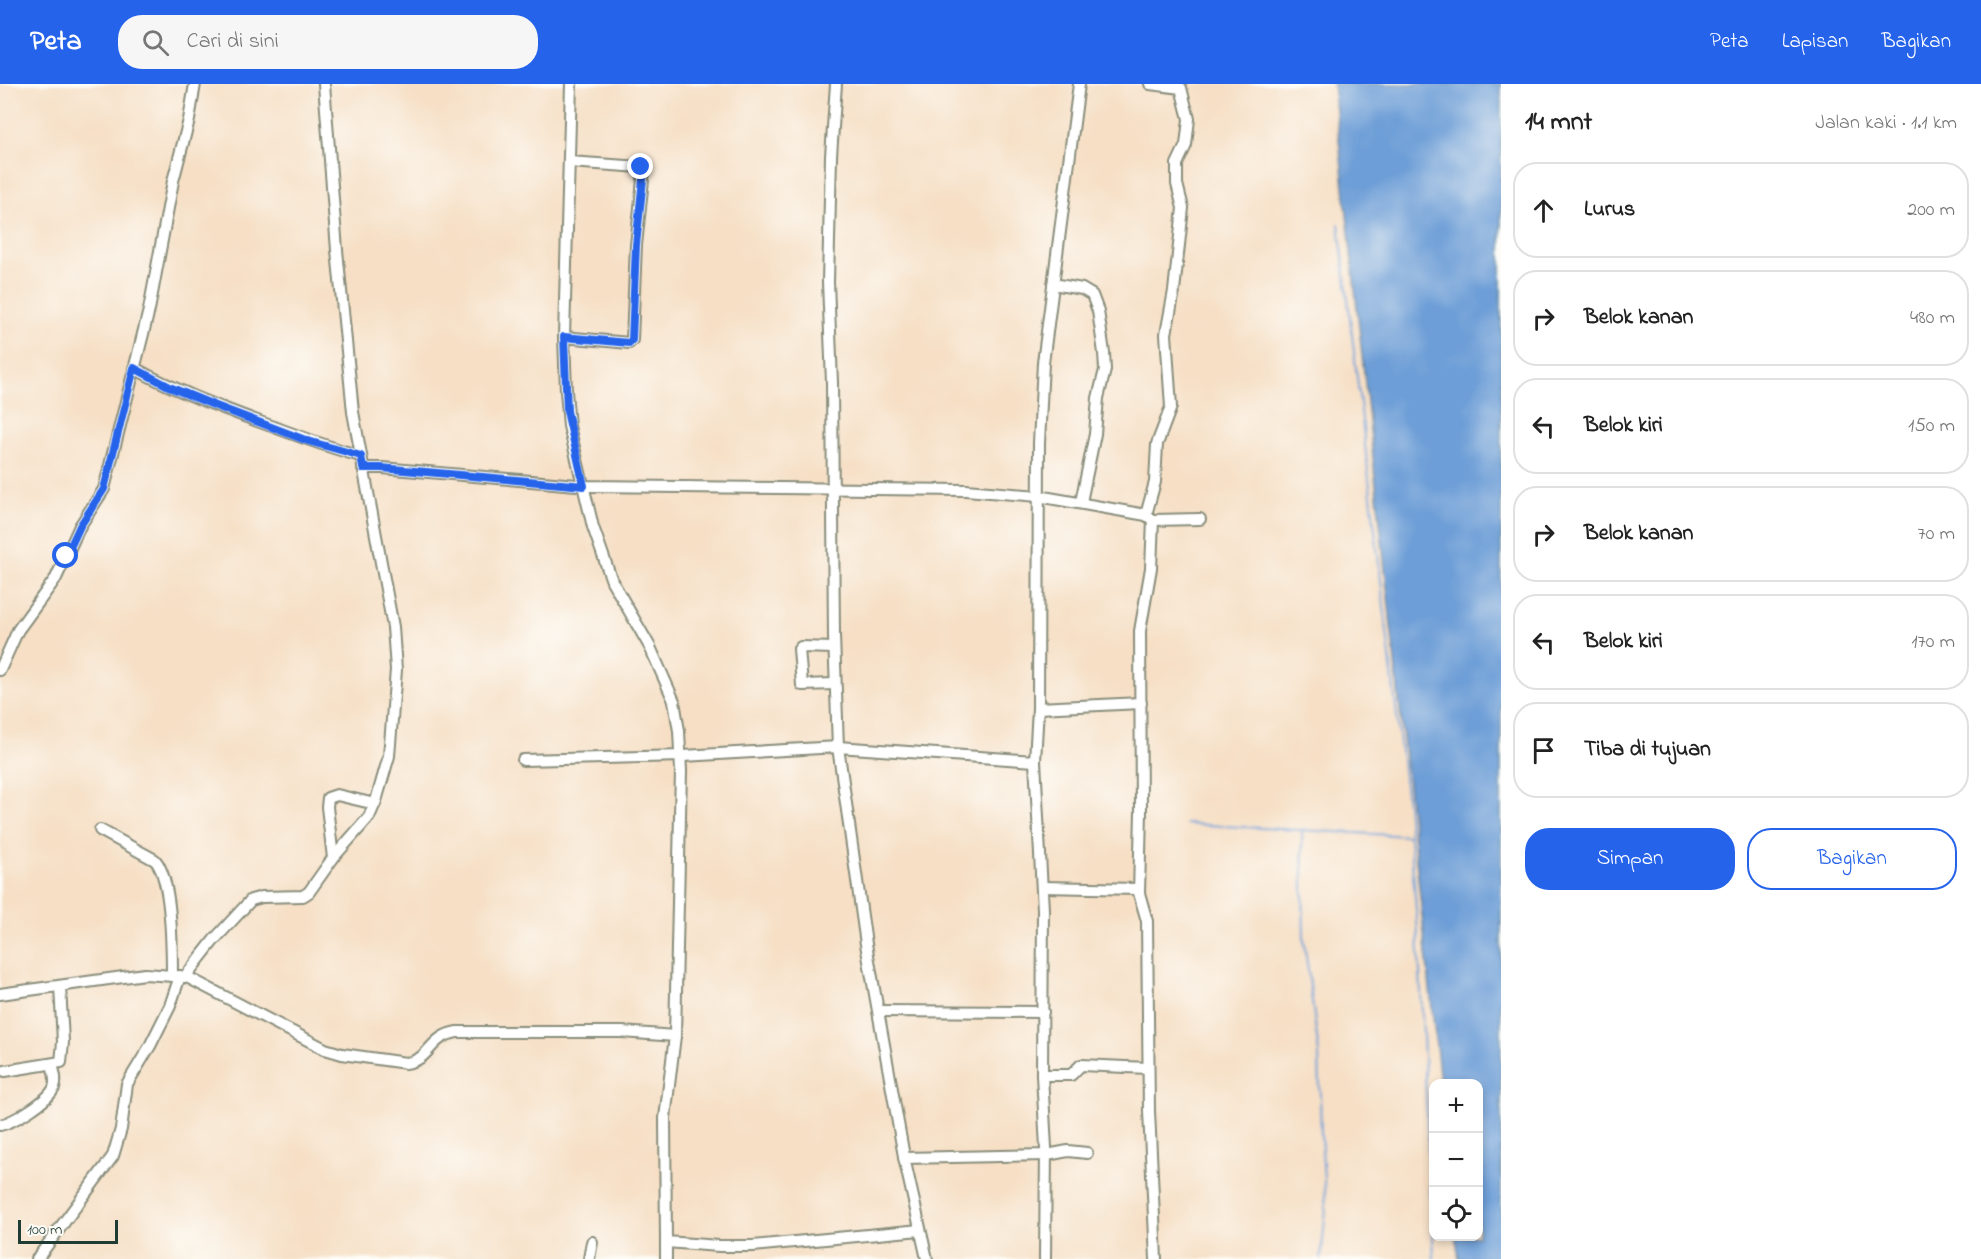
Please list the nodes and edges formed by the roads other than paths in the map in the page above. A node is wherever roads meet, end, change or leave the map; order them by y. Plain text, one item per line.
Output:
1 (195, 84) edge
2 (324, 84) edge
3 (571, 84) edge
4 (836, 84) edge
5 (1079, 84) edge
6 (1150, 84) edge
7 (1181, 86) edge
8 (569, 162) junction
9 (1053, 284) junction
10 (564, 337) junction
11 (134, 368) junction
12 (361, 456) junction
13 (363, 468) junction
14 (584, 486) junction
15 (831, 489) junction
16 (1038, 496) junction
17 (1081, 502) junction
18 (1150, 517) junction
19 (1200, 519) dead end
20 (834, 648) junction
21 (0, 670) edge
22 (835, 684) junction
23 (1141, 702) junction
24 (1038, 708) junction
25 (838, 747) junction
26 (681, 756) junction
27 (523, 760) dead end
28 (1035, 761) junction
29 (375, 804) junction
30 (100, 830) dead end
31 (333, 858) junction
32 (1042, 887) junction
33 (1139, 889) junction
34 (179, 976) junction
35 (60, 986) junction
36 (0, 994) edge
37 (879, 1011) junction
38 (1043, 1012) junction
39 (675, 1036) junction
40 (52, 1064) junction
41 (1148, 1068) junction
42 (4, 1071) dead end
43 (1042, 1075) junction
44 (0, 1125) edge
45 (1087, 1153) dead end
46 (1046, 1155) junction
47 (904, 1158) junction
48 (920, 1230) junction
49 (592, 1242) dead end
50 (666, 1242) junction
51 (37, 1259) edge
52 (589, 1259) edge
53 (666, 1259) edge
54 (927, 1259) edge
55 (1046, 1259) edge
56 (1156, 1259) edge

1 - 11 street
2 - 12 street
3 - 8 street
4 - 15 street
5 - 9 street
6 - 7 street
7 - 18 street
8 - 10 street
8 - 10 street
9 - 16 street
9 - 17 street
10 - 14 street
11 - 12 street
11 - 21 street
12 - 13 street
13 - 14 street
13 - 29 street
14 - 15 street
14 - 26 street
15 - 16 street
15 - 20 street
16 - 17 street
16 - 24 street
17 - 18 street
18 - 19 street
18 - 23 street
20 - 22 street
20 - 22 street
22 - 25 street
23 - 24 street
23 - 33 street
24 - 28 street
25 - 26 street
25 - 28 street
25 - 37 street
26 - 27 street
26 - 39 street
28 - 32 street
29 - 31 street
29 - 31 street
30 - 34 street
31 - 34 street
32 - 33 street
32 - 38 street
33 - 41 street
34 - 35 street
34 - 39 street
34 - 51 street
35 - 36 street
35 - 40 street
37 - 38 street
37 - 47 street
38 - 43 street
39 - 50 street
40 - 42 street
40 - 44 street
41 - 43 street
41 - 56 street
43 - 46 street
45 - 46 street
46 - 47 street
46 - 55 street
47 - 48 street
48 - 50 street
48 - 54 street
49 - 52 street
50 - 53 street

